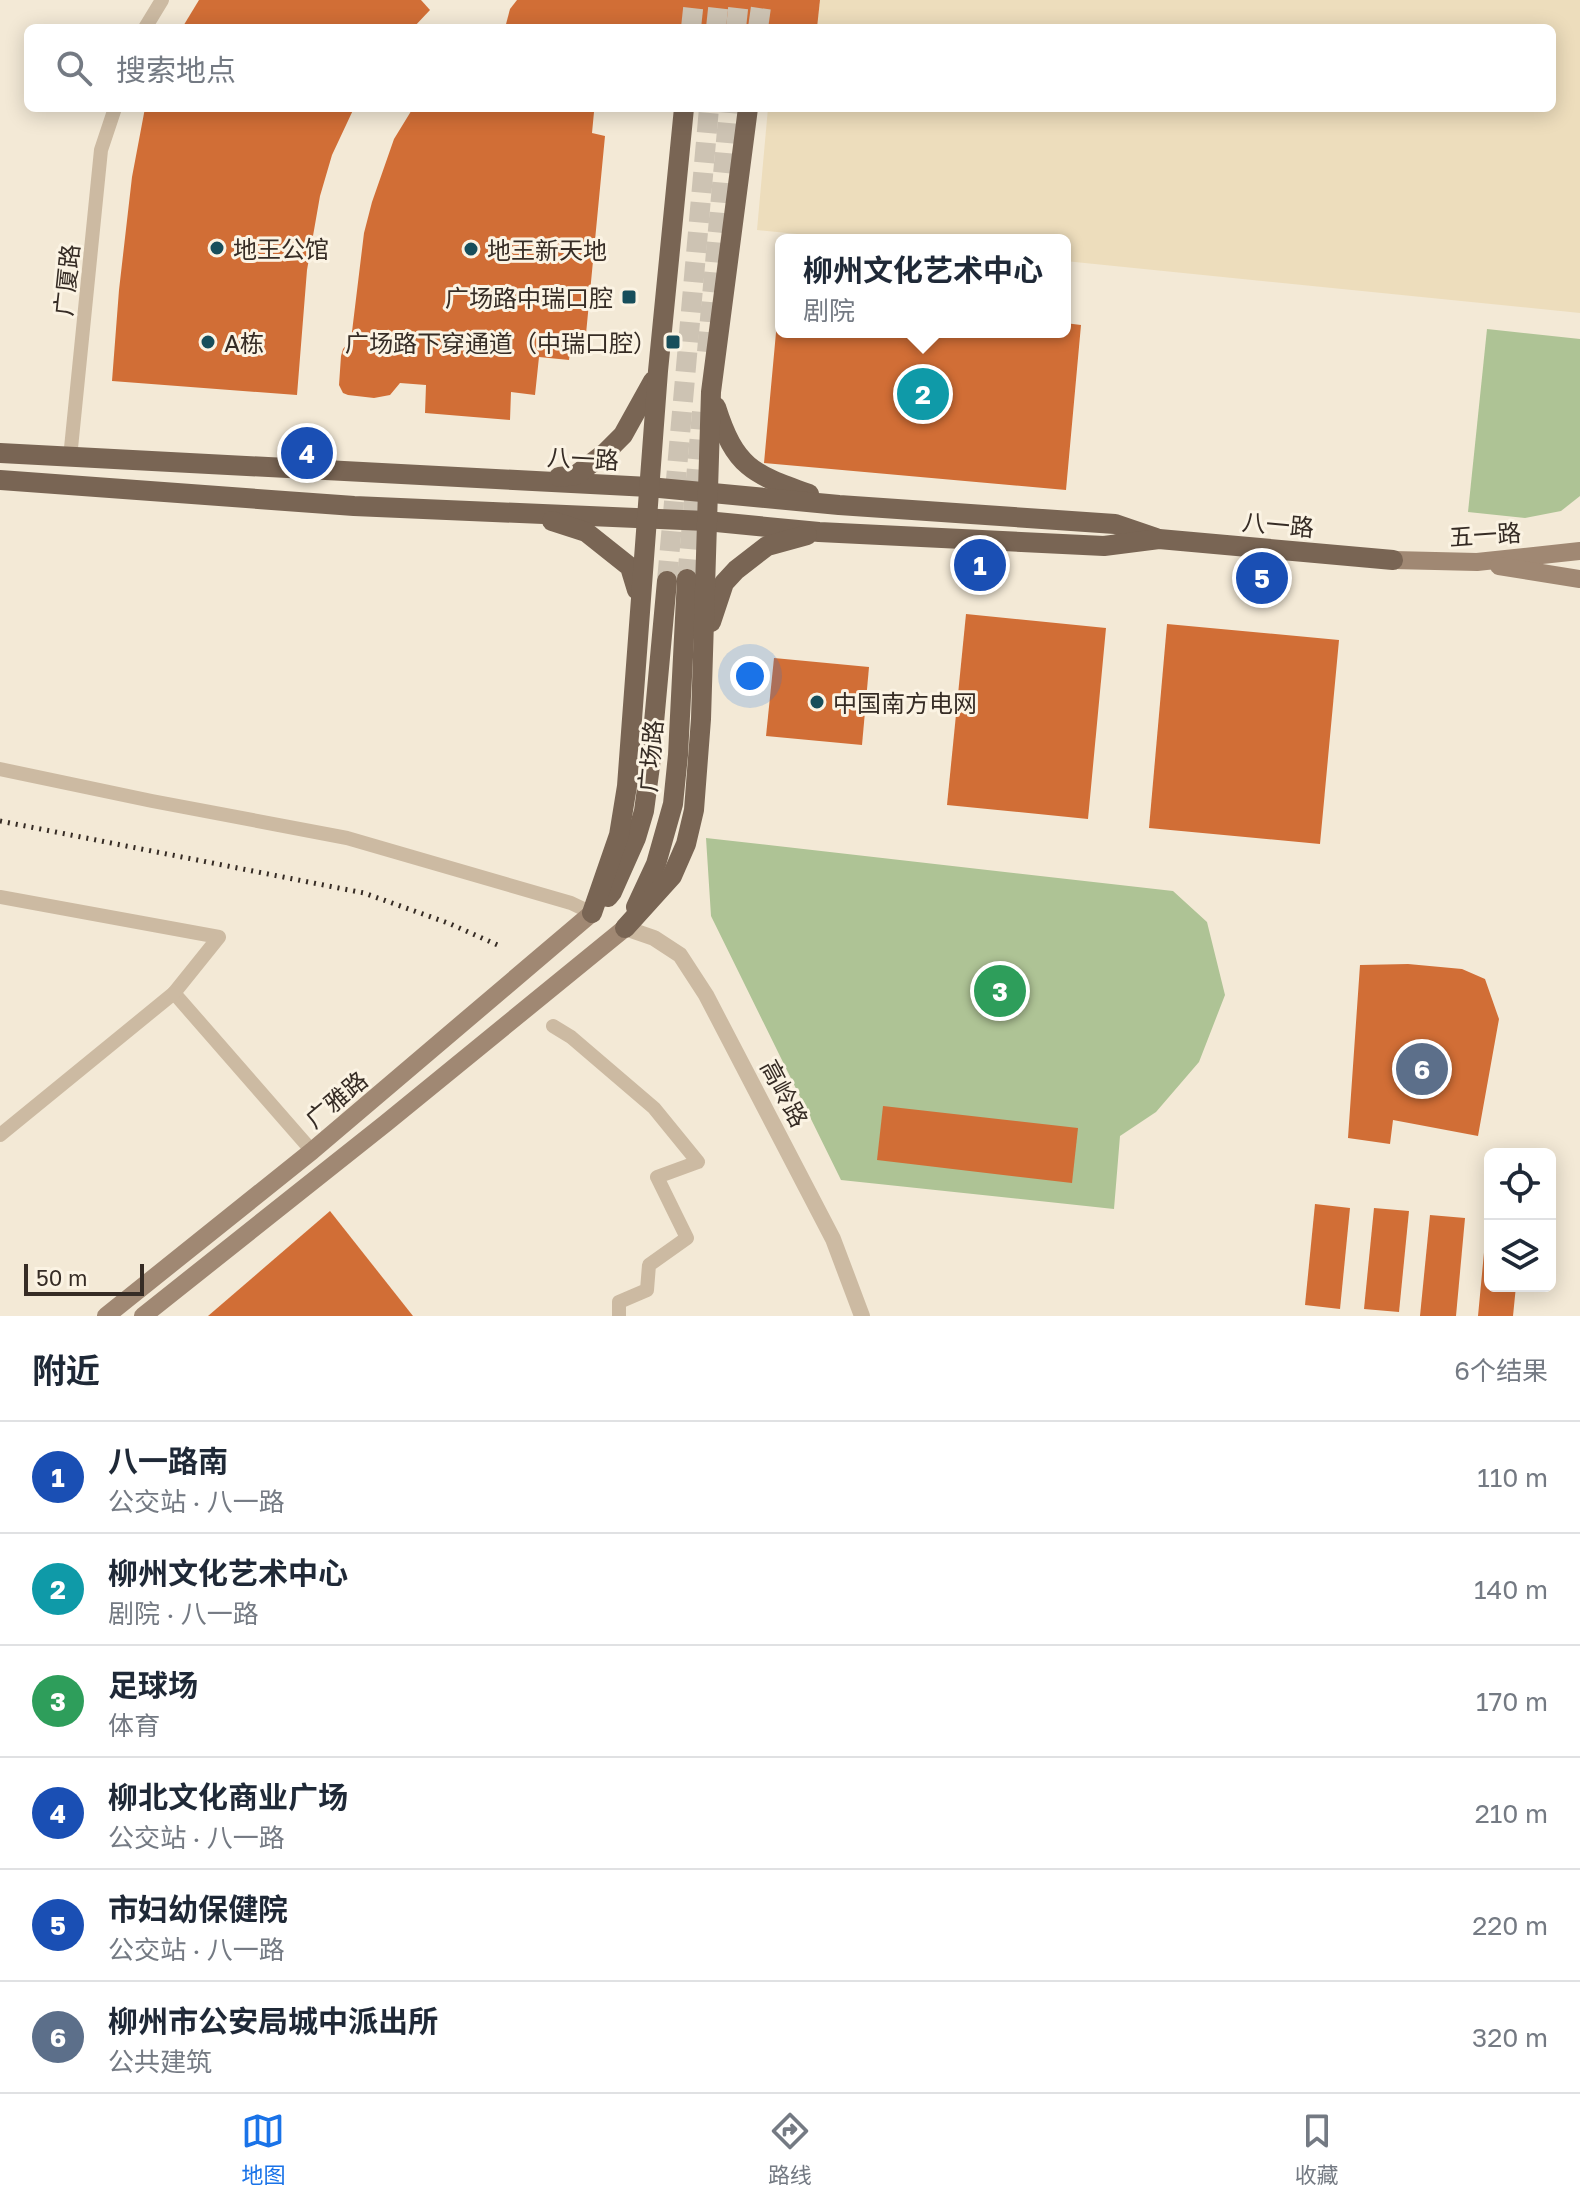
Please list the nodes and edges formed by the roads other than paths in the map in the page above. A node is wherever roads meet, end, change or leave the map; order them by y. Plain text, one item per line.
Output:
1 (162, 0) edge
2 (147, 24) edge
3 (114, 112) edge
4 (684, 112) edge
5 (747, 112) edge
6 (658, 371) junction
7 (711, 392) junction
8 (0, 453) edge
9 (70, 458) junction
10 (0, 480) edge
11 (526, 481) junction
12 (649, 487) junction
13 (709, 492) junction
14 (839, 505) junction
15 (529, 513) junction
16 (646, 519) junction
17 (706, 521) junction
18 (819, 532) junction
19 (1159, 539) junction
20 (1580, 551) edge
21 (1393, 560) joint
22 (1477, 562) junction
23 (1580, 579) edge
24 (641, 604) junction
25 (701, 653) junction
26 (0, 769) edge
27 (0, 897) edge
28 (592, 913) junction
29 (625, 928) junction
30 (174, 993) junction
31 (553, 1026) dead end
32 (0, 1135) edge
33 (312, 1151) junction
34 (149, 1314) edge
35 (106, 1316) edge
36 (619, 1316) edge
37 (862, 1316) edge

1 - 2 street
3 - 9 street, 广厦路
4 - 6 main road
5 - 7 main road
6 - 11 main road
6 - 12 main road
7 - 13 main road
7 - 14 main road
8 - 9 main road, 八一路
9 - 11 main road, 八一路
10 - 15 main road, 八一路
11 - 12 main road, 八一路
12 - 13 main road, 八一路
12 - 16 main road
13 - 14 main road, 八一路
13 - 17 main road
14 - 19 main road, 八一路
15 - 16 main road, 八一路
15 - 24 main road
16 - 17 main road, 八一路
16 - 24 main road
17 - 18 main road, 八一路
17 - 25 main road
18 - 19 main road, 八一路
18 - 25 main road
19 - 21 main road, 八一路
20 - 22 main road, 五一路
21 - 22 main road, 五一路
22 - 23 main road
24 - 28 main road
25 - 29 main road
26 - 28 street
27 - 30 street
28 - 29 main road, 广场路
28 - 33 main road, 广雅路
29 - 34 main road, 广雅路
29 - 37 street, 高岭路
30 - 32 street
30 - 33 street
31 - 36 street
33 - 35 main road, 广雅路

